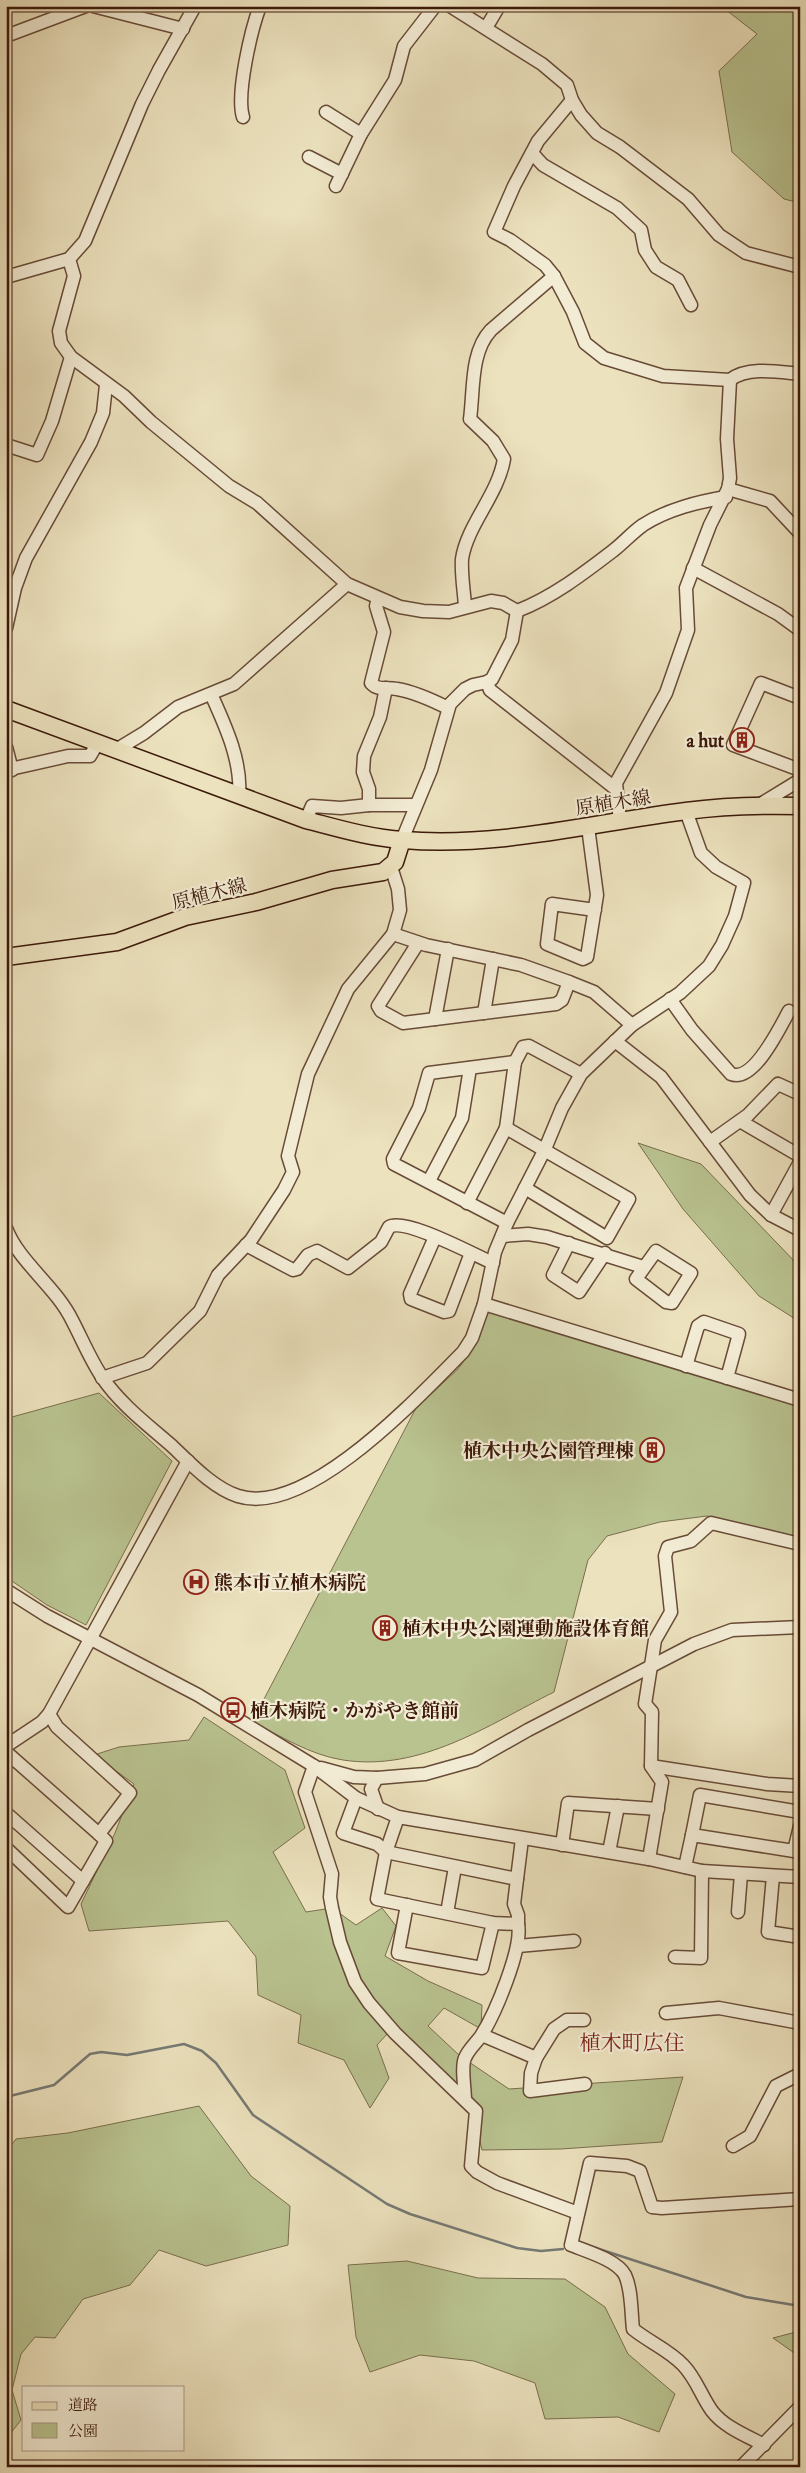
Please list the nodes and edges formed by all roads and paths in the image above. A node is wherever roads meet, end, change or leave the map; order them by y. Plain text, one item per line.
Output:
1 (86, 6) edge
2 (93, 6) edge
3 (195, 6) edge
4 (260, 6) edge
5 (435, 6) edge
6 (450, 6) edge
7 (500, 6) edge
8 (486, 28) junction
9 (183, 29) junction
10 (6, 36) edge
11 (572, 100) junction
12 (326, 112) dead end
13 (243, 117) dead end
14 (361, 134) junction
15 (532, 153) junction
16 (309, 158) dead end
17 (342, 174) junction
18 (336, 186) dead end
19 (69, 259) junction
20 (800, 266) edge
21 (554, 276) junction
22 (6, 277) edge
23 (691, 304) dead end
24 (71, 357) junction
25 (800, 374) edge
26 (730, 380) junction
27 (106, 384) junction
28 (6, 445) edge
29 (727, 493) junction
30 (800, 533) edge
31 (693, 568) junction
32 (347, 584) junction
33 (378, 598) junction
34 (465, 606) junction
35 (518, 611) junction
36 (6, 628) edge
37 (800, 630) edge
38 (488, 682) junction
39 (386, 688) junction
40 (211, 694) junction
41 (800, 698) edge
42 (448, 708) junction
43 (6, 709) edge
44 (97, 744) junction
45 (6, 747) edge
46 (116, 750) junction
47 (9, 770) edge
48 (800, 770) edge
49 (800, 780) edge
50 (616, 789) junction
51 (239, 796) junction
52 (369, 805) junction
53 (415, 805) junction
54 (759, 805) junction
55 (800, 806) edge
56 (686, 811) junction
57 (306, 820) junction
58 (620, 822) junction
59 (588, 827) junction
60 (402, 840) junction
61 (391, 867) junction
62 (595, 910) junction
63 (393, 934) junction
64 (418, 942) junction
65 (448, 950) junction
66 (6, 957) edge
67 (493, 959) junction
68 (569, 982) junction
69 (670, 999) junction
70 (790, 1011) dead end
71 (484, 1013) junction
72 (435, 1019) junction
73 (632, 1025) junction
74 (615, 1041) junction
75 (515, 1062) junction
76 (470, 1068) junction
77 (581, 1074) junction
78 (800, 1094) edge
79 (740, 1121) junction
80 (506, 1128) junction
81 (710, 1142) junction
82 (545, 1149) junction
83 (800, 1156) edge
84 (800, 1162) edge
85 (429, 1182) junction
86 (525, 1188) junction
87 (466, 1202) junction
88 (771, 1215) junction
89 (507, 1223) junction
90 (6, 1228) edge
91 (800, 1230) edge
92 (502, 1236) junction
93 (435, 1237) junction
94 (608, 1238) junction
95 (569, 1243) junction
96 (246, 1245) junction
97 (471, 1253) junction
98 (603, 1253) junction
99 (492, 1263) junction
100 (643, 1267) junction
101 (484, 1304) junction
102 (686, 1366) junction
103 (102, 1378) junction
104 (727, 1378) junction
105 (800, 1400) edge
106 (188, 1461) junction
107 (800, 1544) edge
108 (6, 1590) edge
109 (800, 1627) edge
110 (90, 1637) junction
111 (649, 1667) junction
112 (49, 1714) junction
113 (6, 1746) edge
114 (6, 1752) edge
115 (314, 1766) junction
116 (651, 1766) junction
117 (376, 1778) junction
118 (800, 1786) edge
119 (356, 1798) junction
120 (618, 1806) junction
121 (658, 1808) junction
122 (378, 1809) junction
123 (800, 1812) edge
124 (6, 1813) edge
125 (398, 1817) junction
126 (800, 1826) edge
127 (99, 1834) junction
128 (692, 1835) junction
129 (522, 1839) junction
130 (562, 1845) junction
131 (6, 1848) edge
132 (386, 1852) junction
133 (608, 1852) junction
134 (650, 1859) junction
135 (455, 1867) junction
136 (684, 1867) junction
137 (702, 1871) junction
138 (741, 1874) junction
139 (773, 1876) junction
140 (800, 1878) edge
141 (517, 1879) junction
142 (83, 1881) junction
143 (407, 1905) junction
144 (738, 1912) dead end
145 (446, 1913) junction
146 (493, 1923) junction
147 (518, 1924) junction
148 (800, 1937) edge
149 (574, 1941) dead end
150 (518, 1946) junction
151 (675, 1957) dead end
152 (666, 2014) dead end
153 (584, 2020) dead end
154 (800, 2024) edge
155 (482, 2035) junction
156 (536, 2058) junction
157 (800, 2074) edge
158 (585, 2084) dead end
159 (465, 2100) junction
160 (732, 2146) dead end
161 (800, 2199) edge
162 (578, 2213) junction
163 (800, 2407) edge
164 (764, 2444) junction
165 (740, 2467) edge

1 - 10 street
2 - 9 street
3 - 9 street
4 - 13 street
5 - 14 street
6 - 8 street
7 - 8 street
8 - 11 street
9 - 19 street
11 - 15 street
11 - 20 street
12 - 14 street
14 - 17 street
15 - 21 street
15 - 23 street
16 - 17 street
17 - 18 street
19 - 22 street
19 - 24 street
21 - 26 street
21 - 34 street
24 - 27 street
24 - 28 street
25 - 26 street
26 - 29 street
27 - 32 street
27 - 36 street
29 - 30 street
29 - 31 street
29 - 35 street
31 - 37 street
31 - 50 street
32 - 33 street
32 - 40 street
33 - 34 street
33 - 39 street
34 - 35 street
35 - 38 street
38 - 42 street
38 - 50 street
39 - 42 street
39 - 52 street
40 - 46 street
40 - 51 street
41 - 48 street
42 - 53 street
43 - 44 main road, 原植木線
44 - 46 main road, 原植木線
44 - 47 street
45 - 47 street
46 - 51 main road, 原植木線
49 - 54 street
50 - 58 street
51 - 57 main road, 原植木線
52 - 53 street
52 - 57 street
53 - 60 street
54 - 55 main road, 原植木線
54 - 56 main road, 原植木線
56 - 58 main road, 原植木線
56 - 69 street
57 - 60 main road, 原植木線
58 - 59 main road, 原植木線
59 - 60 main road, 原植木線
59 - 62 street
60 - 61 main road
61 - 63 street
61 - 66 main road, 原植木線
62 - 62 street
63 - 64 street
63 - 96 street
64 - 65 street
64 - 72 street
65 - 67 street
65 - 72 street
67 - 68 street
67 - 71 street
68 - 71 street
68 - 73 street
69 - 70 street
69 - 73 street
71 - 72 street
73 - 74 street
74 - 77 street
74 - 81 street
75 - 76 street
75 - 77 street
75 - 80 street
76 - 85 street
76 - 85 street
77 - 82 street
78 - 79 street
79 - 81 street
79 - 83 street
80 - 82 street
80 - 87 street
81 - 88 street
82 - 86 street
82 - 94 street
84 - 88 street
85 - 87 street
86 - 89 street
86 - 94 street
87 - 89 street
88 - 91 street
89 - 92 street
90 - 103 street
92 - 95 street
92 - 99 street
93 - 96 street
93 - 97 street
93 - 97 street
94 - 98 street
95 - 98 street
95 - 98 street
96 - 103 street
97 - 99 street
98 - 100 street
99 - 101 street
100 - 100 street
101 - 102 street
101 - 106 street
102 - 104 street
102 - 104 street
103 - 106 street
104 - 105 street
106 - 110 street
107 - 111 street
108 - 110 street
109 - 111 street
110 - 112 street
110 - 115 street
111 - 116 street
111 - 117 street
112 - 113 street
112 - 127 street
114 - 127 street
115 - 117 street
115 - 119 street
115 - 159 street
116 - 118 street
116 - 121 street
117 - 122 street
119 - 122 street
119 - 132 street
120 - 121 street
120 - 130 street
120 - 133 street
121 - 134 street
122 - 125 street
123 - 128 street
124 - 142 street
125 - 129 street
125 - 132 street
126 - 128 street
127 - 142 street
128 - 136 street
129 - 130 street
129 - 141 street
130 - 133 street
131 - 142 street
132 - 135 street
132 - 143 street
133 - 134 street
134 - 136 street
135 - 141 street
135 - 145 street
136 - 137 street
137 - 138 street
137 - 151 street
138 - 139 street
138 - 144 street
139 - 140 street
139 - 148 street
141 - 147 street
143 - 145 street
143 - 146 street
145 - 146 street
146 - 147 street
147 - 150 street
149 - 150 street
150 - 155 street
152 - 154 street
153 - 156 street
155 - 156 street
155 - 159 street
156 - 158 street
157 - 160 street
159 - 162 street
161 - 162 street
162 - 164 street
163 - 164 street
164 - 165 street

